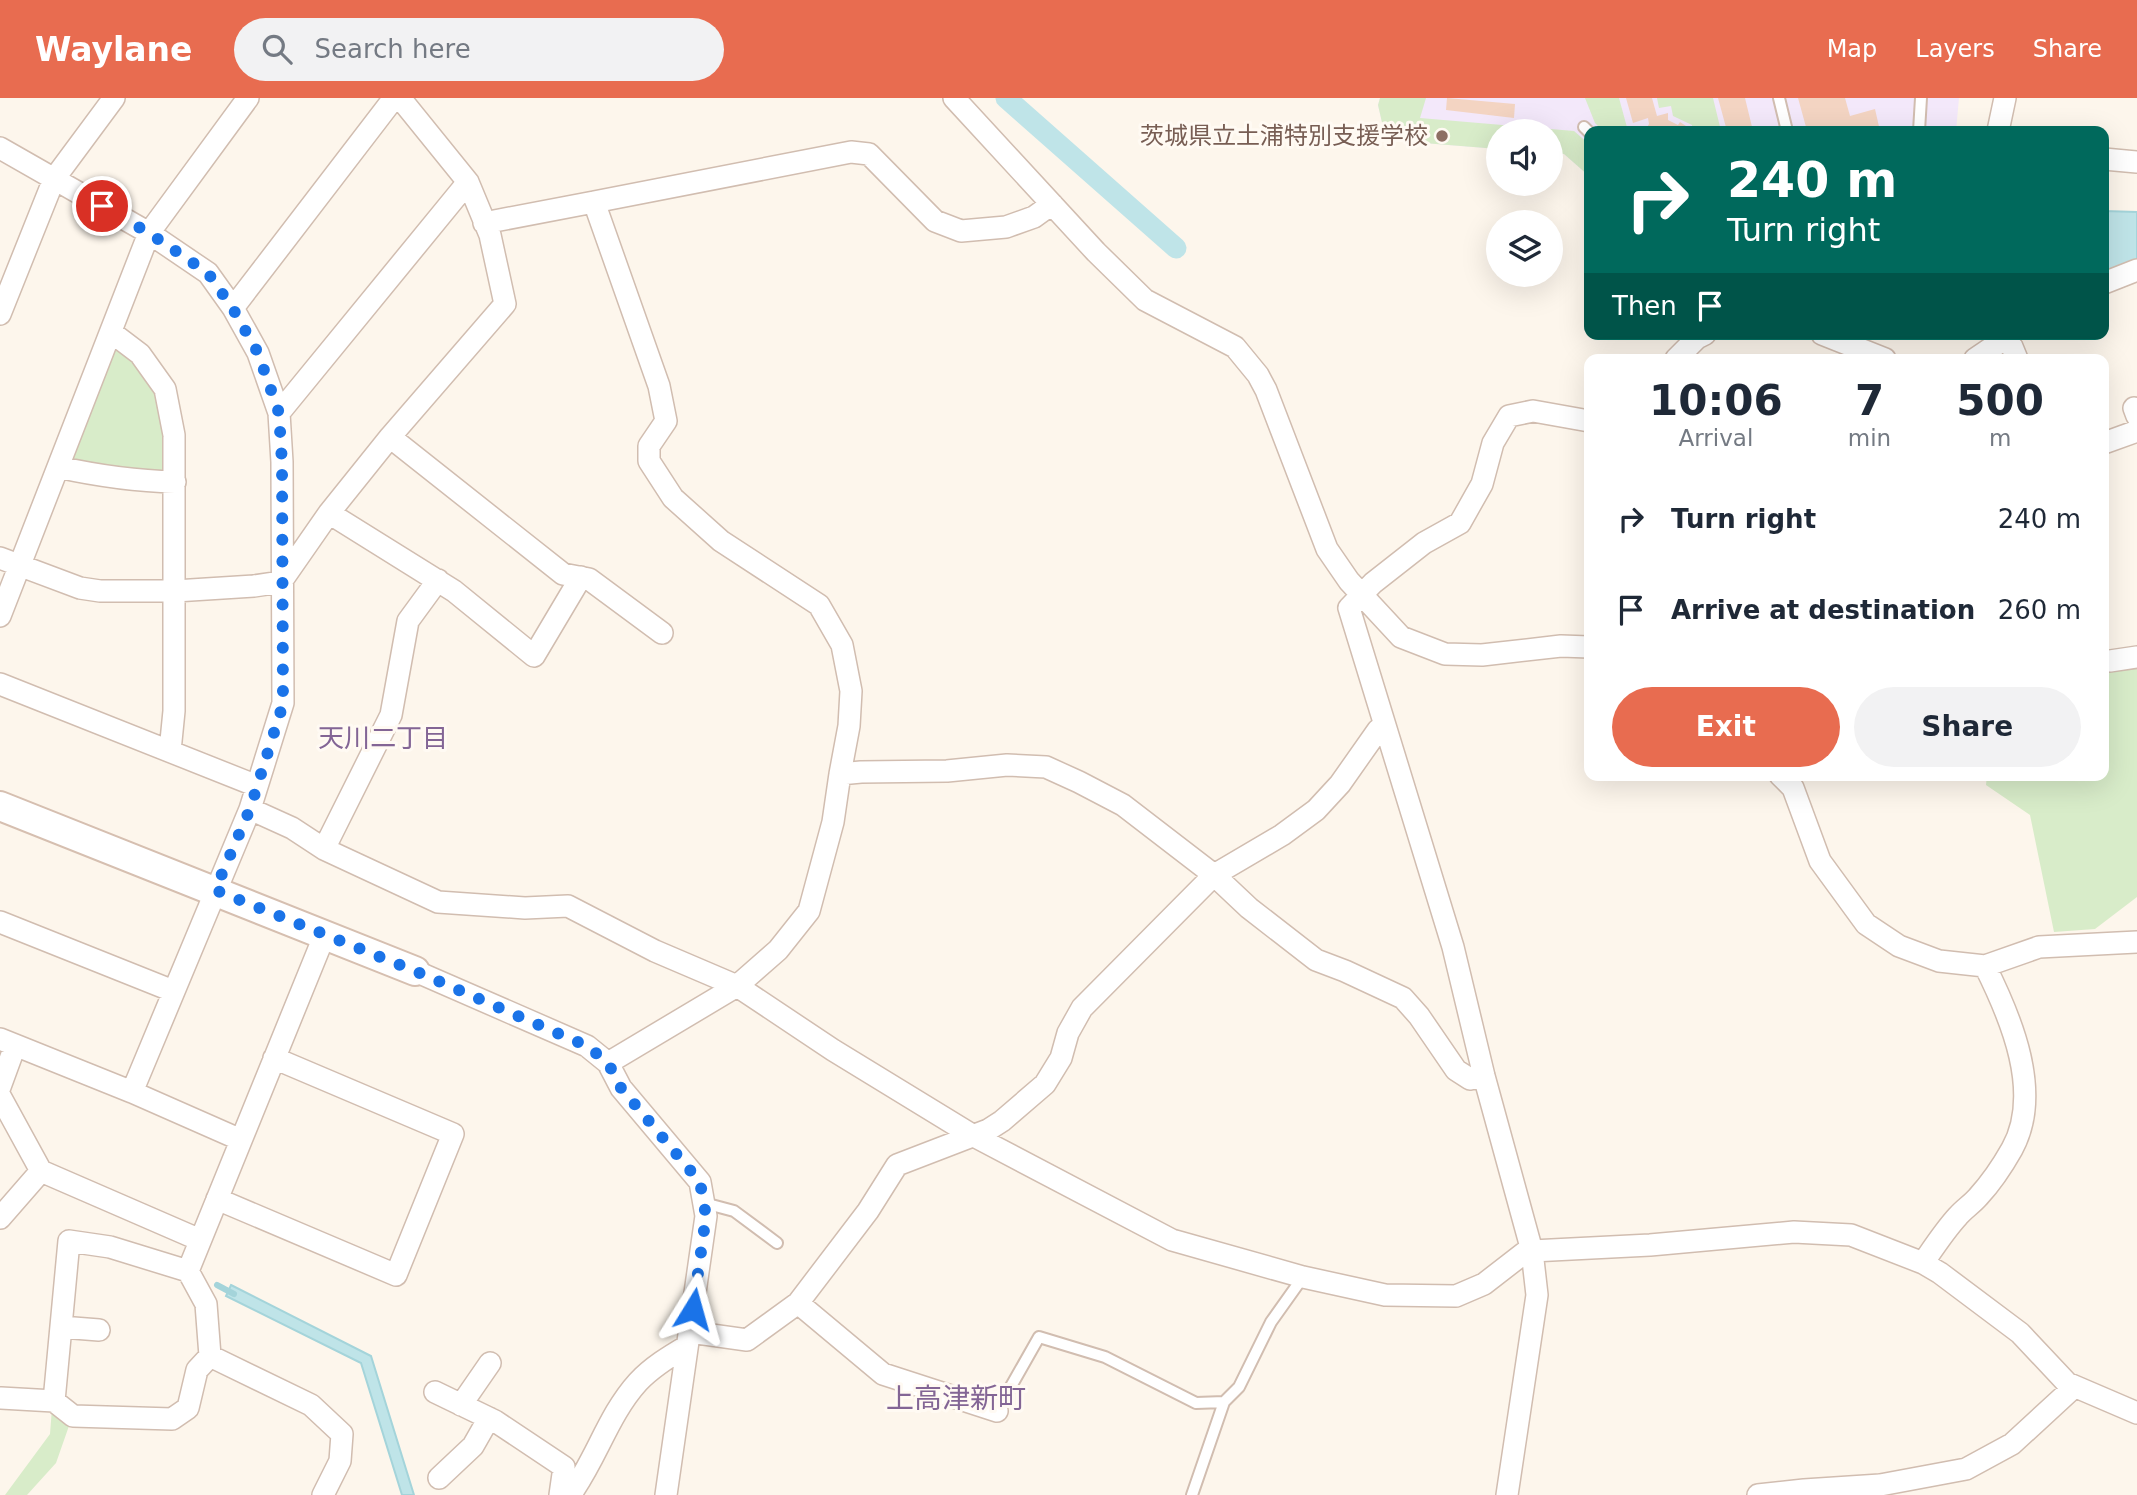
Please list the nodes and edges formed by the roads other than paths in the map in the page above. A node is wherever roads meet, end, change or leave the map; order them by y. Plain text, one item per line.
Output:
1 (114, 98) edge
2 (248, 98) edge
3 (394, 98) edge
4 (400, 98) edge
5 (954, 98) edge
6 (1779, 98) edge
7 (1922, 98) edge
8 (2005, 98) edge
9 (1786, 126) edge
10 (1919, 126) edge
11 (1999, 126) edge
12 (0, 148) edge
13 (2109, 159) edge
14 (2137, 162) edge
15 (54, 179) junction
16 (468, 182) junction
17 (594, 202) junction
18 (1052, 204) junction
19 (484, 223) junction
20 (149, 233) junction
21 (2137, 270) edge
22 (2109, 281) edge
23 (233, 309) junction
24 (0, 314) edge
25 (111, 332) junction
26 (1695, 340) edge
27 (1837, 340) edge
28 (2003, 340) edge
29 (1681, 354) edge
30 (1872, 354) edge
31 (1982, 354) edge
32 (279, 413) junction
33 (1584, 420) edge
34 (2137, 431) edge
35 (390, 437) junction
36 (2109, 441) edge
37 (58, 467) junction
38 (175, 482) junction
39 (328, 513) junction
40 (10, 562) edge
41 (580, 577) junction
42 (438, 580) junction
43 (281, 582) junction
44 (175, 591) junction
45 (1361, 594) junction
46 (0, 616) edge
47 (663, 633) dead end
48 (1584, 648) edge
49 (2137, 657) edge
50 (2110, 662) dead end
51 (0, 684) edge
52 (1384, 726) junction
53 (170, 751) junction
54 (840, 774) junction
55 (1786, 781) edge
56 (257, 786) junction
57 (0, 806) edge
58 (250, 809) junction
59 (324, 849) junction
60 (1214, 875) junction
61 (215, 890) junction
62 (0, 922) edge
63 (325, 933) junction
64 (2137, 942) edge
65 (1985, 966) junction
66 (415, 971) joint
67 (737, 986) junction
68 (173, 991) junction
69 (8, 1042) edge
70 (274, 1058) junction
71 (608, 1063) junction
72 (1484, 1076) junction
73 (0, 1087) edge
74 (132, 1092) junction
75 (0, 1096) edge
76 (972, 1135) junction
77 (241, 1140) junction
78 (41, 1171) junction
79 (217, 1199) junction
80 (704, 1203) junction
81 (0, 1218) edge
82 (200, 1240) junction
83 (777, 1244) dead end
84 (1532, 1251) junction
85 (1923, 1263) junction
86 (188, 1271) junction
87 (1303, 1277) junction
88 (798, 1303) junction
89 (61, 1327) junction
90 (99, 1330) dead end
91 (688, 1339) junction
92 (210, 1356) junction
93 (489, 1363) dead end
94 (2074, 1387) junction
95 (435, 1392) dead end
96 (1, 1398) edge
97 (54, 1401) junction
98 (1224, 1402) junction
99 (461, 1405) junction
100 (997, 1411) joint
101 (2137, 1413) edge
102 (489, 1419) junction
103 (439, 1478) dead end
104 (323, 1495) edge
105 (560, 1495) edge
106 (570, 1495) edge
107 (666, 1495) edge
108 (1192, 1495) edge
109 (1507, 1495) edge
110 (1758, 1495) edge

1 - 15 street
2 - 20 street
3 - 23 street
4 - 16 street
5 - 18 street
6 - 9 lane
7 - 10 lane
8 - 11 street
12 - 15 street
13 - 14 street
15 - 20 street
15 - 24 street
16 - 19 street
16 - 32 street
17 - 18 street
17 - 19 street
17 - 54 street
18 - 45 street
19 - 35 street
20 - 23 street
20 - 25 street
21 - 22 street
23 - 32 street
25 - 37 street
25 - 38 street
26 - 29 street
27 - 30 street
28 - 31 street
32 - 43 street
33 - 45 street
34 - 36 street
35 - 39 street
35 - 41 street
37 - 38 street
37 - 40 street
38 - 44 street
39 - 42 street
39 - 43 street
40 - 44 street
40 - 46 street
41 - 42 street
41 - 47 street
42 - 59 street
43 - 44 street
43 - 56 street
44 - 53 street
45 - 48 street
45 - 52 street
49 - 50 street
51 - 53 street
52 - 60 street
52 - 72 street
53 - 56 street
54 - 60 street
54 - 67 street
55 - 65 street
56 - 58 street
57 - 61 street
58 - 59 street
58 - 61 street
59 - 67 street
60 - 72 street
60 - 76 street
61 - 63 street
61 - 68 street
62 - 68 street
63 - 66 street
63 - 70 street
64 - 65 street
65 - 85 street
66 - 71 street
67 - 71 street
67 - 76 street
68 - 74 street
69 - 73 street
69 - 74 street
70 - 77 street
70 - 79 street
71 - 80 street
72 - 84 street
74 - 77 street
75 - 78 street
76 - 87 street
76 - 88 street
77 - 79 street
78 - 81 street
78 - 82 street
79 - 82 street
80 - 83 lane
80 - 91 street
82 - 86 street
84 - 85 street
84 - 87 street
84 - 109 street
85 - 94 street
86 - 89 street
86 - 92 street
87 - 98 lane
88 - 91 street
88 - 100 street
89 - 90 street
89 - 97 street
91 - 106 street
91 - 107 street
92 - 97 street
92 - 104 street
93 - 99 street
94 - 101 street
94 - 110 street
95 - 99 street
96 - 97 street
98 - 100 lane
98 - 108 lane
99 - 102 street
102 - 103 street
102 - 105 street

